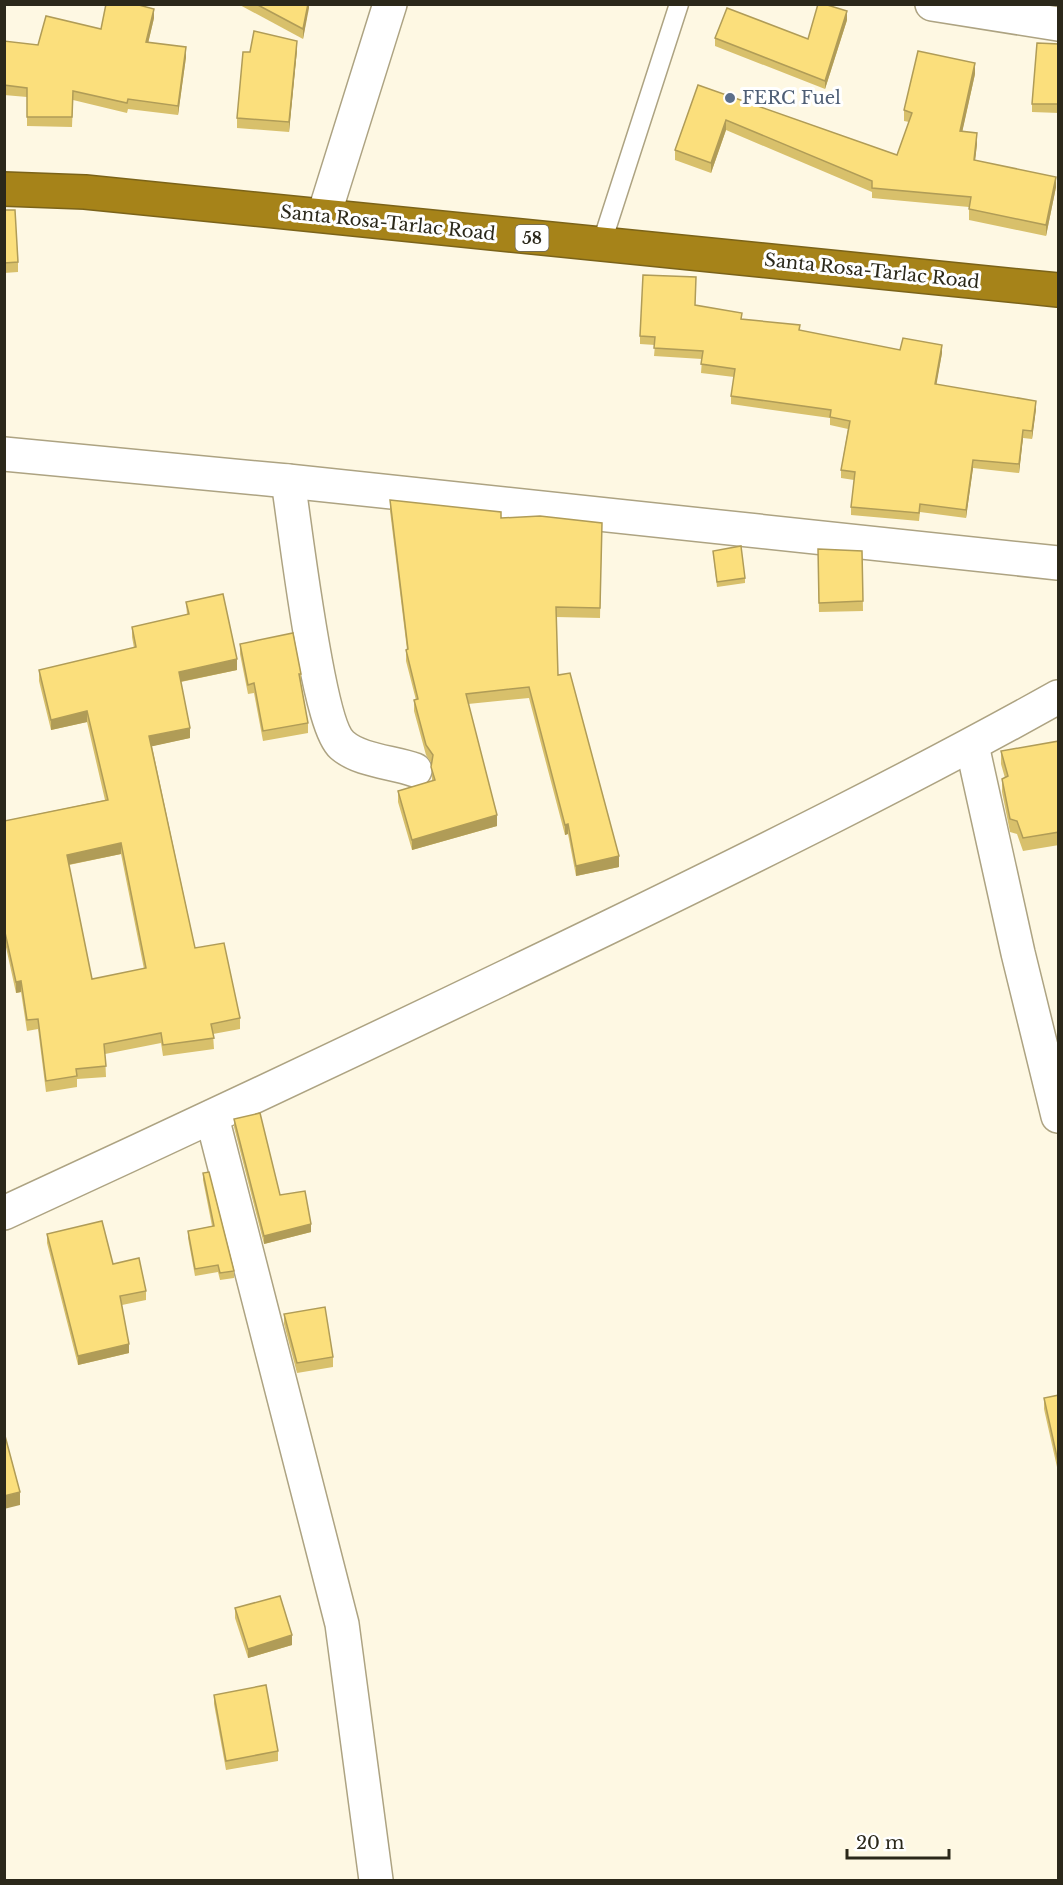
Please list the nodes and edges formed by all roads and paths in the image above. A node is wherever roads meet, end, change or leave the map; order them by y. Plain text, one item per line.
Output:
1 (390, 4) edge
2 (680, 4) edge
3 (934, 5) edge
4 (1059, 24) edge
5 (4, 189) edge
6 (324, 215) junction
7 (602, 245) junction
8 (1059, 290) edge
9 (4, 454) edge
10 (288, 481) junction
11 (1059, 563) edge
12 (1059, 697) edge
13 (972, 745) junction
14 (415, 770) dead end
15 (1059, 1116) edge
16 (212, 1117) junction
17 (4, 1213) edge
18 (376, 1881) edge

1 - 6 street
2 - 7 lane
3 - 4 street
5 - 6 highway, Santa Rosa-Tarlac Road / 58
6 - 7 highway, Santa Rosa-Tarlac Road / 58
7 - 8 highway, Santa Rosa-Tarlac Road / 58
9 - 10 street
10 - 11 street
10 - 14 street
12 - 13 street
13 - 15 street
13 - 16 street
16 - 17 street
16 - 18 street

